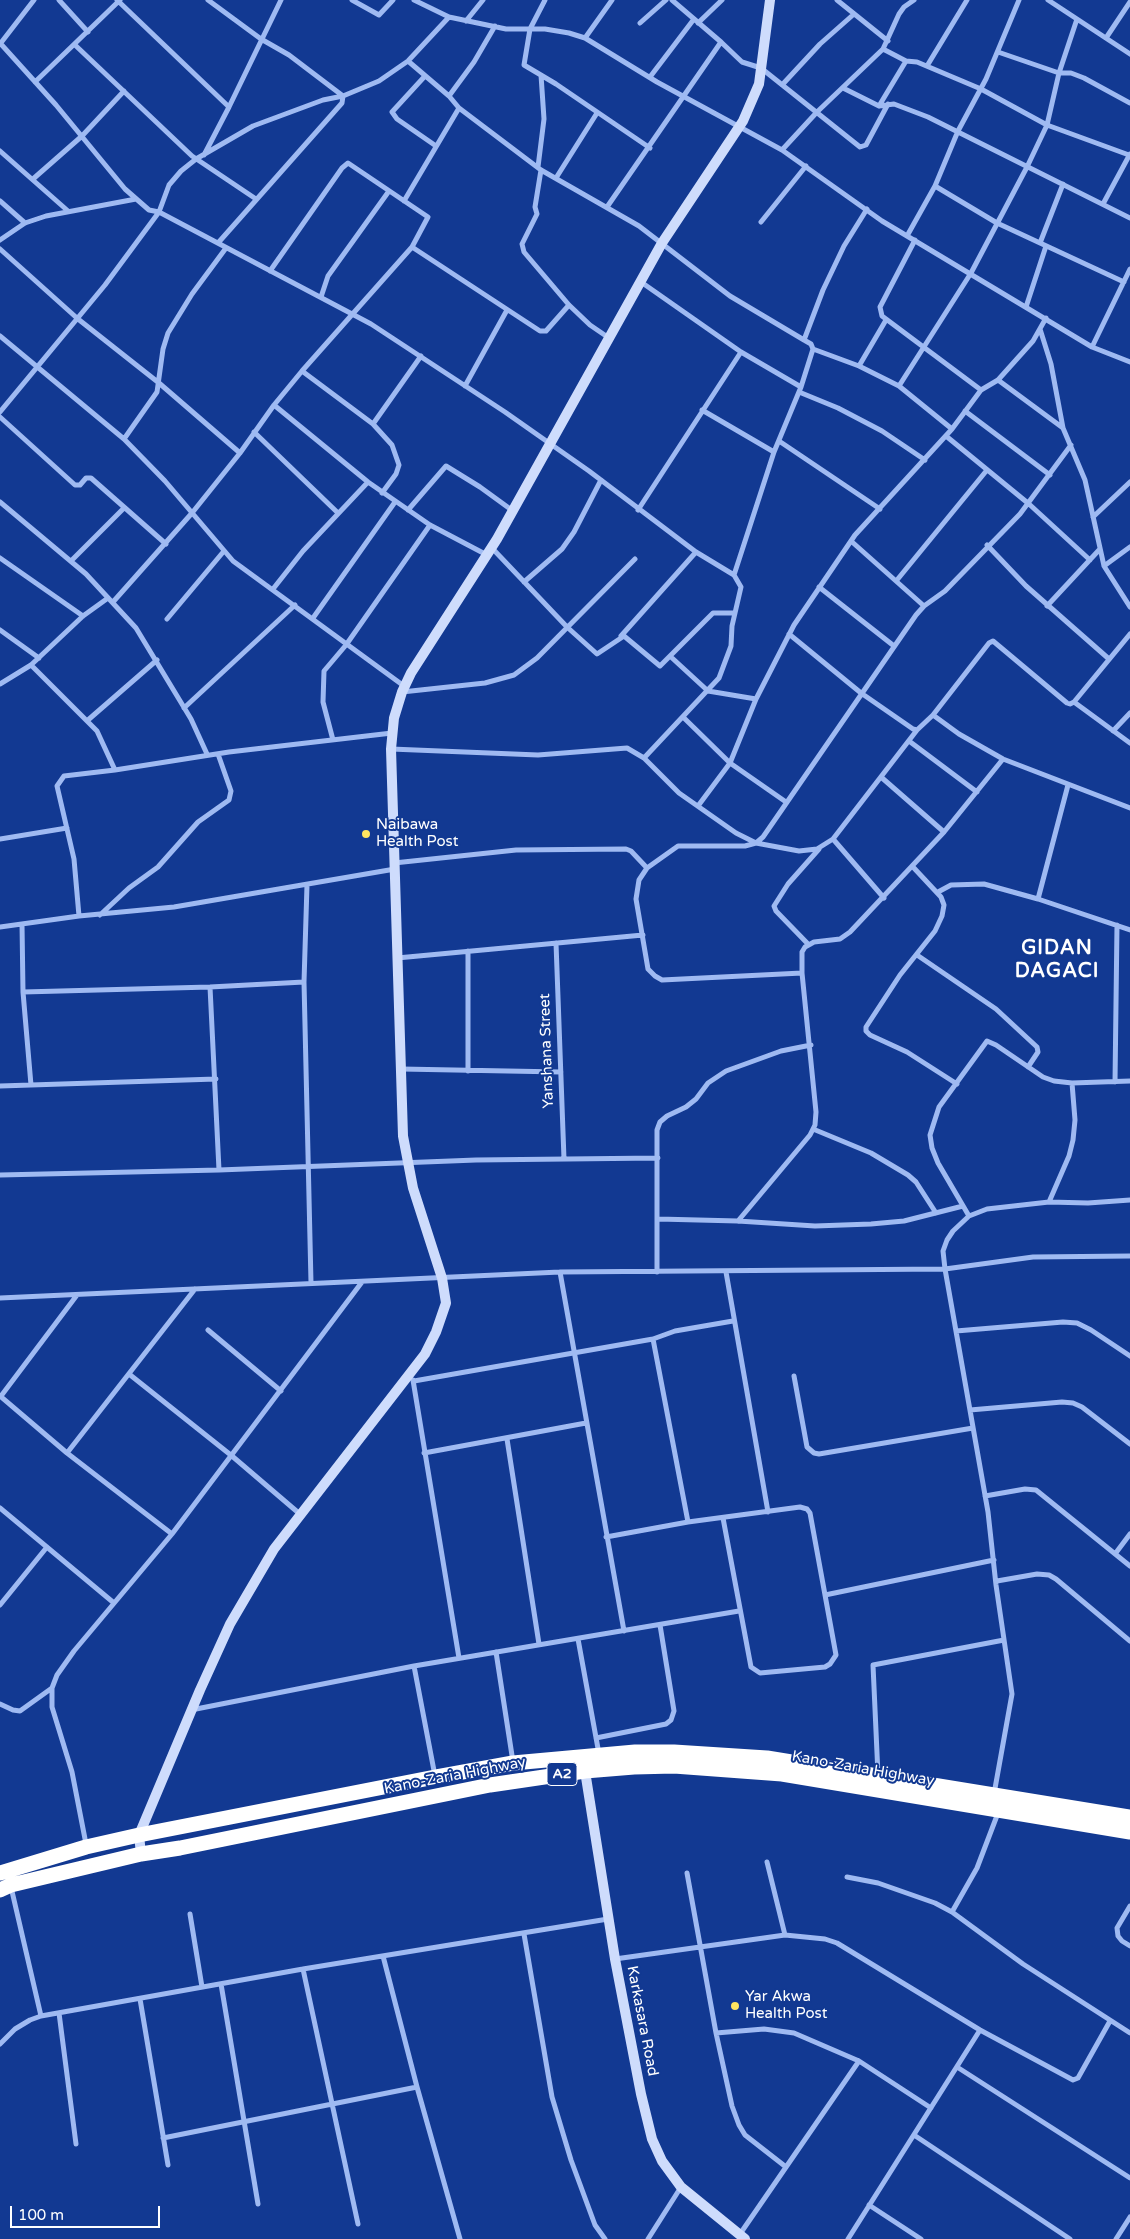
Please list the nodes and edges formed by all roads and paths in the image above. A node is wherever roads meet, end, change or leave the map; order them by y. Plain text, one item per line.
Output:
1 (34, 0) edge
2 (59, 0) edge
3 (208, 0) edge
4 (281, 0) edge
5 (352, 0) edge
6 (393, 0) edge
7 (414, 0) edge
8 (482, 0) edge
9 (546, 0) edge
10 (612, 0) edge
11 (666, 0) edge
12 (672, 0) edge
13 (722, 0) edge
14 (770, 0) edge
15 (837, 0) edge
16 (914, 0) edge
17 (967, 0) edge
18 (1019, 0) edge
19 (1048, 0) edge
20 (119, 1) edge
21 (1130, 2) edge
22 (854, 14) junction
23 (449, 17) junction
24 (1077, 19) junction
25 (466, 20) junction
26 (696, 21) junction
27 (640, 24) dead end
28 (495, 26) junction
29 (530, 29) junction
30 (88, 32) junction
31 (585, 38) junction
32 (1106, 38) junction
33 (261, 39) junction
34 (888, 41) junction
35 (721, 42) junction
36 (0, 43) edge
37 (75, 45) junction
38 (883, 49) junction
39 (998, 52) junction
40 (1130, 54) edge
41 (408, 61) junction
42 (906, 61) junction
43 (927, 66) junction
44 (761, 68) junction
45 (1059, 73) junction
46 (541, 75) junction
47 (425, 76) junction
48 (650, 77) junction
49 (34, 82) junction
50 (782, 84) junction
51 (843, 88) junction
52 (981, 89) junction
53 (124, 91) junction
54 (343, 96) junction
55 (449, 96) junction
56 (684, 97) junction
57 (1130, 103) edge
58 (888, 104) junction
59 (879, 106) junction
60 (229, 108) junction
61 (459, 108) junction
62 (817, 112) junction
63 (597, 113) junction
64 (1047, 125) junction
65 (740, 126) junction
66 (958, 131) junction
67 (82, 136) junction
68 (436, 146) junction
69 (650, 148) junction
70 (782, 150) junction
71 (0, 151) edge
72 (1130, 154) edge
73 (203, 156) junction
74 (196, 159) junction
75 (806, 166) junction
76 (1027, 167) junction
77 (540, 168) junction
78 (33, 178) junction
79 (556, 178) junction
80 (1063, 184) junction
81 (935, 186) junction
82 (389, 191) junction
83 (136, 199) junction
84 (256, 199) junction
85 (0, 201) edge
86 (404, 201) junction
87 (1103, 204) junction
88 (607, 207) junction
89 (867, 209) junction
90 (68, 211) junction
91 (159, 212) junction
92 (1130, 218) edge
93 (761, 222) dead end
94 (26, 223) junction
95 (997, 223) junction
96 (908, 236) junction
97 (0, 240) edge
98 (915, 240) junction
99 (218, 243) junction
100 (662, 243) junction
101 (1040, 243) junction
102 (1046, 246) junction
103 (412, 247) junction
104 (226, 248) junction
105 (0, 249) edge
106 (1130, 269) edge
107 (270, 271) junction
108 (971, 273) junction
109 (640, 282) junction
110 (1124, 282) junction
111 (321, 297) junction
112 (569, 305) junction
113 (1026, 306) junction
114 (507, 310) junction
115 (352, 313) junction
116 (78, 318) junction
117 (1046, 318) junction
118 (886, 320) junction
119 (1040, 329) junction
120 (0, 336) edge
121 (609, 339) junction
122 (804, 340) junction
123 (1092, 347) junction
124 (924, 348) junction
125 (813, 349) junction
126 (741, 352) junction
127 (421, 356) junction
128 (1130, 362) edge
129 (36, 366) junction
130 (859, 366) junction
131 (302, 371) junction
132 (998, 380) junction
133 (159, 383) junction
134 (465, 386) junction
135 (899, 386) junction
136 (800, 390) junction
137 (981, 390) junction
138 (274, 405) junction
139 (702, 410) junction
140 (0, 412) edge
141 (965, 412) junction
142 (0, 417) edge
143 (373, 424) junction
144 (1064, 428) junction
145 (952, 429) junction
146 (254, 432) junction
147 (946, 436) junction
148 (124, 439) junction
149 (779, 441) junction
150 (1072, 444) junction
151 (551, 445) junction
152 (774, 452) junction
153 (240, 453) junction
154 (925, 460) junction
155 (987, 470) junction
156 (1050, 475) junction
157 (600, 480) junction
158 (368, 482) junction
159 (1130, 482) edge
160 (382, 493) junction
161 (0, 502) edge
162 (395, 502) junction
163 (1029, 504) junction
164 (124, 508) junction
165 (880, 509) junction
166 (408, 510) junction
167 (638, 510) junction
168 (513, 511) junction
169 (192, 513) junction
170 (338, 513) junction
171 (1092, 517) junction
172 (430, 525) junction
173 (851, 541) junction
174 (166, 544) junction
175 (987, 546) junction
176 (1130, 547) edge
177 (1099, 550) junction
178 (224, 551) junction
179 (489, 551) junction
180 (696, 552) junction
181 (0, 558) edge
182 (635, 559) dead end
183 (1090, 560) junction
184 (71, 561) junction
185 (1104, 566) junction
186 (734, 575) junction
187 (897, 580) junction
188 (524, 582) junction
189 (819, 587) junction
190 (274, 589) junction
191 (108, 598) junction
192 (113, 602) junction
193 (295, 605) junction
194 (924, 606) junction
195 (1047, 606) junction
196 (1130, 607) edge
197 (735, 613) junction
198 (83, 616) junction
199 (314, 618) junction
200 (167, 619) dead end
201 (567, 627) junction
202 (0, 630) edge
203 (789, 634) junction
204 (1130, 634) edge
205 (621, 636) junction
206 (346, 645) junction
207 (894, 646) junction
208 (671, 657) junction
209 (39, 658) junction
210 (1109, 659) junction
211 (157, 660) junction
212 (31, 665) junction
213 (0, 684) edge
214 (403, 689) junction
215 (708, 691) junction
216 (861, 693) junction
217 (756, 699) junction
218 (1074, 702) junction
219 (184, 708) junction
220 (1130, 713) edge
221 (933, 715) junction
222 (683, 717) junction
223 (88, 720) junction
224 (918, 730) junction
225 (1113, 731) junction
226 (393, 733) junction
227 (333, 740) junction
228 (909, 741) junction
229 (1130, 743) edge
230 (391, 749) junction
231 (207, 754) junction
232 (218, 754) junction
233 (644, 758) junction
234 (1003, 759) junction
235 (730, 763) junction
236 (115, 770) junction
237 (881, 777) junction
238 (1068, 785) junction
239 (977, 792) junction
240 (786, 802) junction
241 (698, 806) junction
242 (1130, 808) edge
243 (67, 828) junction
244 (944, 832) junction
245 (0, 839) edge
246 (833, 839) junction
247 (756, 843) junction
248 (821, 847) junction
249 (394, 866) junction
250 (914, 867) junction
251 (647, 868) junction
252 (307, 886) junction
253 (938, 892) junction
254 (884, 898) junction
255 (1038, 899) junction
256 (100, 915) junction
257 (79, 916) junction
258 (22, 924) junction
259 (1117, 925) junction
260 (0, 927) edge
261 (1130, 930) edge
262 (642, 935) junction
263 (556, 943) junction
264 (808, 944) junction
265 (468, 951) junction
266 (917, 955) junction
267 (397, 958) junction
268 (802, 972) junction
269 (304, 982) junction
270 (210, 987) junction
271 (23, 992) junction
272 (810, 1045) junction
273 (1028, 1067) junction
274 (401, 1069) junction
275 (468, 1071) junction
276 (561, 1072) junction
277 (216, 1079) junction
278 (1130, 1081) edge
279 (1072, 1082) junction
280 (1114, 1082) junction
281 (31, 1084) junction
282 (956, 1084) junction
283 (0, 1086) edge
284 (813, 1129) junction
285 (658, 1158) junction
286 (564, 1159) junction
287 (407, 1162) junction
288 (309, 1165) junction
289 (218, 1170) junction
290 (0, 1175) edge
291 (1130, 1200) edge
292 (1049, 1202) junction
293 (963, 1206) junction
294 (936, 1213) junction
295 (969, 1216) junction
296 (658, 1219) junction
297 (738, 1221) junction
298 (1130, 1256) edge
299 (944, 1269) junction
300 (560, 1272) junction
301 (657, 1272) junction
302 (726, 1272) junction
303 (442, 1278) junction
304 (362, 1282) junction
305 (311, 1283) junction
306 (195, 1290) junction
307 (77, 1295) junction
308 (0, 1298) edge
309 (733, 1322) junction
310 (208, 1330) dead end
311 (956, 1331) junction
312 (653, 1339) junction
313 (574, 1352) junction
314 (1130, 1356) edge
315 (130, 1374) junction
316 (413, 1376) junction
317 (794, 1376) dead end
318 (281, 1392) junction
319 (0, 1396) edge
320 (970, 1410) junction
321 (586, 1423) junction
322 (973, 1428) junction
323 (506, 1439) junction
324 (1130, 1444) edge
325 (424, 1453) junction
326 (67, 1454) junction
327 (232, 1456) junction
328 (986, 1496) junction
329 (0, 1508) edge
330 (768, 1512) junction
331 (300, 1515) junction
332 (723, 1518) junction
333 (688, 1522) junction
334 (172, 1534) junction
335 (1130, 1534) edge
336 (606, 1537) junction
337 (47, 1547) junction
338 (1115, 1554) junction
339 (994, 1560) junction
340 (1130, 1566) edge
341 (997, 1581) junction
342 (825, 1594) junction
343 (114, 1603) junction
344 (0, 1605) edge
345 (739, 1611) junction
346 (660, 1625) junction
347 (624, 1631) junction
348 (578, 1639) junction
349 (1004, 1640) junction
350 (1130, 1641) edge
351 (538, 1644) junction
352 (496, 1652) junction
353 (459, 1658) junction
354 (414, 1666) junction
355 (52, 1688) junction
356 (0, 1704) edge
357 (191, 1710) junction
358 (596, 1738) junction
359 (599, 1754) junction
360 (513, 1763) junction
361 (585, 1771) junction
362 (878, 1775) junction
363 (436, 1777) junction
364 (994, 1794) junction
365 (999, 1810) junction
366 (1130, 1817) edge
367 (1130, 1832) edge
368 (139, 1835) junction
369 (86, 1847) junction
370 (141, 1854) junction
371 (767, 1862) dead end
372 (0, 1873) edge
373 (688, 1873) dead end
374 (847, 1877) dead end
375 (5, 1888) edge
376 (1130, 1906) edge
377 (952, 1912) junction
378 (190, 1914) dead end
379 (609, 1919) junction
380 (524, 1934) junction
381 (785, 1935) junction
382 (1130, 1946) edge
383 (701, 1948) junction
384 (383, 1956) junction
385 (615, 1959) junction
386 (303, 1969) junction
387 (221, 1984) junction
388 (202, 1987) junction
389 (140, 1999) junction
390 (59, 2013) junction
391 (41, 2016) junction
392 (1110, 2021) junction
393 (980, 2030) junction
394 (716, 2033) junction
395 (1130, 2033) edge
396 (0, 2044) edge
397 (859, 2061) junction
398 (957, 2067) junction
399 (417, 2087) junction
400 (332, 2105) junction
401 (931, 2108) junction
402 (244, 2123) junction
403 (914, 2135) junction
404 (164, 2138) junction
405 (76, 2144) dead end
406 (168, 2165) dead end
407 (786, 2167) junction
408 (1130, 2178) edge
409 (681, 2187) junction
410 (258, 2204) dead end
411 (870, 2205) junction
412 (1130, 2217) edge
413 (358, 2224) dead end
414 (743, 2237) edge
415 (460, 2239) edge
416 (605, 2239) edge
417 (648, 2239) edge
418 (848, 2239) edge
419 (921, 2239) edge
420 (1070, 2239) edge
421 (1116, 2239) edge

1 - 36 street
2 - 30 street
3 - 33 street
4 - 33 street
5 - 6 street
7 - 23 street
8 - 25 street
9 - 29 street
10 - 31 street
11 - 27 street
12 - 26 street
13 - 26 street
14 - 44 street
15 - 22 street
16 - 34 street
17 - 43 street
18 - 39 street
19 - 24 street
20 - 30 street
20 - 60 street
21 - 32 street
22 - 34 street
22 - 50 street
23 - 25 street
23 - 41 street
24 - 32 street
24 - 45 street
25 - 28 street
26 - 35 street
26 - 48 street
28 - 29 street
28 - 55 street
29 - 31 street
29 - 46 street
30 - 37 street
31 - 48 street
32 - 40 street
33 - 54 street
33 - 60 street
34 - 38 street
35 - 44 street
35 - 56 street
36 - 49 street
37 - 49 street
37 - 53 street
38 - 42 street
38 - 51 street
39 - 45 street
39 - 52 street
41 - 47 street
41 - 54 street
42 - 43 street
42 - 59 street
43 - 52 street
44 - 50 street
44 - 65 street
45 - 57 street
45 - 64 street
46 - 63 street
46 - 77 street
47 - 55 street
47 - 68 street
48 - 56 street
49 - 67 street
50 - 62 street
51 - 59 street
51 - 62 street
52 - 64 street
52 - 66 street
53 - 67 street
53 - 74 street
54 - 73 street
54 - 84 street
55 - 61 street
56 - 65 street
56 - 69 street
58 - 59 street
58 - 62 street
58 - 66 street
60 - 73 street
61 - 68 street
61 - 77 street
62 - 70 street
63 - 69 street
63 - 79 street
64 - 72 street
64 - 76 street
65 - 70 street
65 - 100 street
66 - 76 street
66 - 81 street
67 - 78 street
67 - 83 street
68 - 86 street
69 - 88 street
70 - 75 street
71 - 78 street
72 - 87 street
73 - 74 street
74 - 84 street
74 - 91 street
75 - 89 street
75 - 93 street
76 - 80 street
76 - 95 street
77 - 79 street
77 - 112 street
78 - 90 street
79 - 88 street
80 - 87 street
80 - 101 street
81 - 95 street
81 - 96 street
82 - 86 street
82 - 107 street
82 - 111 street
83 - 90 street
83 - 91 street
84 - 99 street
85 - 94 street
86 - 103 street
87 - 92 street
88 - 100 street
89 - 96 street
89 - 122 street
90 - 94 street
91 - 99 street
91 - 116 street
94 - 97 street
95 - 101 street
95 - 108 street
96 - 98 street
98 - 108 street
98 - 118 street
99 - 104 street
100 - 109 street
100 - 122 street
101 - 102 street
102 - 110 street
102 - 113 street
103 - 114 street
103 - 115 street
104 - 107 street
104 - 133 street
105 - 116 street
106 - 110 street
107 - 111 street
108 - 113 street
108 - 124 street
109 - 121 street
109 - 126 street
110 - 123 street
111 - 115 street
112 - 114 street
112 - 121 street
113 - 117 street
114 - 134 street
115 - 127 street
115 - 131 street
116 - 129 street
116 - 133 street
117 - 119 street
117 - 123 street
118 - 124 street
118 - 130 street
119 - 132 street
119 - 144 street
120 - 129 street
121 - 151 street
122 - 125 street
123 - 128 street
124 - 135 street
124 - 137 street
125 - 130 street
125 - 136 street
126 - 136 street
126 - 139 street
127 - 134 street
127 - 143 street
129 - 140 street
129 - 148 street
130 - 135 street
131 - 138 street
131 - 143 street
132 - 137 street
132 - 144 street
133 - 148 street
133 - 153 street
134 - 151 street
135 - 145 street
136 - 149 street
136 - 154 street
137 - 141 street
138 - 146 street
138 - 158 street
139 - 152 street
139 - 167 street
141 - 145 street
141 - 156 street
142 - 164 street
143 - 160 street
144 - 150 street
145 - 147 street
146 - 153 street
146 - 170 street
147 - 154 street
147 - 155 street
148 - 169 street
149 - 152 street
149 - 165 street
150 - 156 street
150 - 171 street
151 - 157 street
151 - 168 street
152 - 186 street
153 - 169 street
154 - 165 street
155 - 163 street
155 - 187 street
156 - 163 street
157 - 167 street
157 - 188 street
158 - 160 street
158 - 170 street
159 - 171 street
160 - 162 street
161 - 184 street
162 - 166 street
162 - 199 street
163 - 175 street
163 - 183 street
164 - 174 street
164 - 184 street
165 - 173 street
166 - 168 street
166 - 172 street
167 - 180 street
168 - 179 street
169 - 174 street
169 - 178 street
170 - 190 street
171 - 177 street
172 - 179 street
172 - 206 street
173 - 187 street
173 - 189 street
174 - 192 street
175 - 194 street
175 - 195 street
176 - 185 street
177 - 183 street
177 - 185 street
178 - 190 street
178 - 200 street
179 - 188 street
179 - 214 street
180 - 186 street
180 - 205 street
181 - 198 street
182 - 201 street
183 - 195 street
184 - 191 street
185 - 196 street
186 - 197 street
187 - 194 street
188 - 201 street
189 - 203 street
189 - 207 street
190 - 193 street
191 - 192 street
191 - 198 street
192 - 211 street
193 - 199 street
193 - 219 street
194 - 207 street
195 - 210 street
197 - 208 street
197 - 215 street
198 - 209 street
199 - 206 street
201 - 205 street
201 - 214 street
202 - 209 street
203 - 216 street
203 - 217 street
204 - 210 street
205 - 208 street
206 - 214 street
206 - 227 street
207 - 216 street
208 - 215 street
209 - 212 street
210 - 218 street
211 - 219 street
211 - 223 street
212 - 213 street
212 - 223 street
214 - 226 street
215 - 217 street
215 - 222 street
216 - 224 street
216 - 240 street
217 - 235 street
218 - 221 street
218 - 225 street
219 - 231 street
220 - 225 street
221 - 224 street
221 - 234 street
222 - 233 street
222 - 235 street
223 - 236 street
224 - 228 street
225 - 229 street
226 - 227 street
226 - 230 street
227 - 232 street
228 - 237 street
228 - 239 street
230 - 233 street
230 - 249 street
231 - 232 street
231 - 236 street
232 - 256 street
233 - 241 street
234 - 238 street
234 - 239 street
235 - 240 street
235 - 241 street
236 - 243 street
237 - 244 street
237 - 246 street
238 - 242 street
238 - 255 street
239 - 244 street
240 - 247 street
241 - 247 street
243 - 245 street
243 - 257 street
244 - 250 street
246 - 248 street
246 - 254 street
247 - 248 street
247 - 251 street
248 - 264 street
249 - 251 street
249 - 252 street
249 - 267 street
250 - 253 street
250 - 254 street
251 - 262 street
252 - 256 street
252 - 269 street
253 - 255 street
253 - 266 street
254 - 264 street
255 - 259 street
256 - 257 street
257 - 258 street
258 - 260 street
258 - 271 street
259 - 261 street
259 - 280 street
262 - 263 street
262 - 268 street
263 - 265 street
263 - 276 street, Yanshana Street
264 - 268 street
265 - 267 street
265 - 275 street
266 - 273 street
266 - 282 street
267 - 274 street
268 - 272 street
269 - 270 street
269 - 288 street
270 - 271 street
270 - 277 street
271 - 281 street
272 - 284 street
272 - 285 street
273 - 279 street
273 - 282 street
274 - 275 street
274 - 287 street
275 - 276 street
276 - 286 street, Yanshana Street
277 - 281 street
277 - 289 street
278 - 280 street
279 - 280 street
279 - 292 street
281 - 283 street
282 - 293 street
284 - 294 street
284 - 297 street
285 - 286 street
285 - 296 street
286 - 287 street
287 - 288 street
287 - 303 street
288 - 289 street
288 - 305 street
289 - 290 street
291 - 292 street
292 - 295 street
293 - 294 street
293 - 295 street
294 - 297 street
295 - 299 street
296 - 297 street
296 - 301 street
298 - 299 street
299 - 302 street
299 - 311 street
300 - 301 street
300 - 303 street
300 - 313 street
301 - 302 street
302 - 309 street
303 - 304 street
303 - 316 street
304 - 305 street
304 - 318 street
305 - 306 street
306 - 307 street
306 - 315 street
307 - 308 street
307 - 319 street
309 - 312 street
309 - 330 street
310 - 318 street
311 - 314 street
311 - 320 street
312 - 313 street
312 - 333 street
313 - 316 street
313 - 321 street
315 - 326 street
315 - 327 street
316 - 325 street
316 - 331 street
317 - 322 street
318 - 327 street
319 - 326 street
320 - 322 street
320 - 324 street
321 - 323 street
321 - 336 street
322 - 328 street
323 - 325 street
323 - 351 street
325 - 353 street
326 - 334 street
327 - 331 street
327 - 334 street
328 - 338 street
328 - 339 street
329 - 337 street
330 - 332 street
330 - 342 street
331 - 357 street
332 - 333 street
332 - 345 street
333 - 336 street
334 - 343 street
335 - 338 street
336 - 347 street
337 - 343 street
337 - 344 street
338 - 340 street
339 - 341 street
339 - 342 street
341 - 349 street
341 - 350 street
342 - 345 street
343 - 355 street
345 - 346 street
346 - 347 street
346 - 358 street
347 - 348 street
348 - 351 street
348 - 358 street
349 - 362 street
349 - 364 street
351 - 352 street
352 - 353 street
352 - 360 street
353 - 354 street
354 - 357 street
354 - 363 street
355 - 356 street
355 - 369 street
357 - 368 street
358 - 359 street
359 - 360 highway, Kano-Zaria Highway / A2
359 - 362 highway, Kano-Zaria Highway / A2
360 - 363 highway, Kano-Zaria Highway / A2
361 - 365 highway, Kano-Zaria Highway / A2
361 - 370 highway, Kano-Zaria Highway / A2
361 - 379 street, Karkasara Road
362 - 364 highway, Kano-Zaria Highway / A2
363 - 368 highway, Kano-Zaria Highway / A2
364 - 366 highway, Kano-Zaria Highway / A2
365 - 367 highway, Kano-Zaria Highway / A2
365 - 377 street
368 - 369 highway, Kano-Zaria Highway / A2
368 - 370 street
369 - 372 highway, Kano-Zaria Highway / A2
370 - 375 highway, Kano-Zaria Highway / A2
371 - 381 street
373 - 383 street
374 - 377 street
375 - 391 street
376 - 382 street
377 - 392 street
378 - 388 street
379 - 380 street
379 - 385 street, Karkasara Road
380 - 384 street
380 - 416 street
381 - 383 street
381 - 393 street
383 - 385 street
383 - 394 street
384 - 386 street
384 - 399 street
385 - 409 street, Karkasara Road
386 - 387 street
386 - 400 street
387 - 388 street
387 - 402 street
388 - 389 street
389 - 390 street
389 - 404 street
390 - 391 street
390 - 405 street
391 - 396 street
392 - 393 street
392 - 395 street
393 - 398 street
394 - 397 street
394 - 407 street
397 - 401 street
397 - 407 street
398 - 401 street
398 - 408 street
399 - 400 street
399 - 415 street
400 - 402 street
400 - 413 street
401 - 403 street
402 - 404 street
402 - 410 street
403 - 411 street
403 - 420 street
404 - 406 street
407 - 414 street
409 - 414 street, Karkasara Road
409 - 417 street
411 - 418 street
411 - 419 street
412 - 421 street

